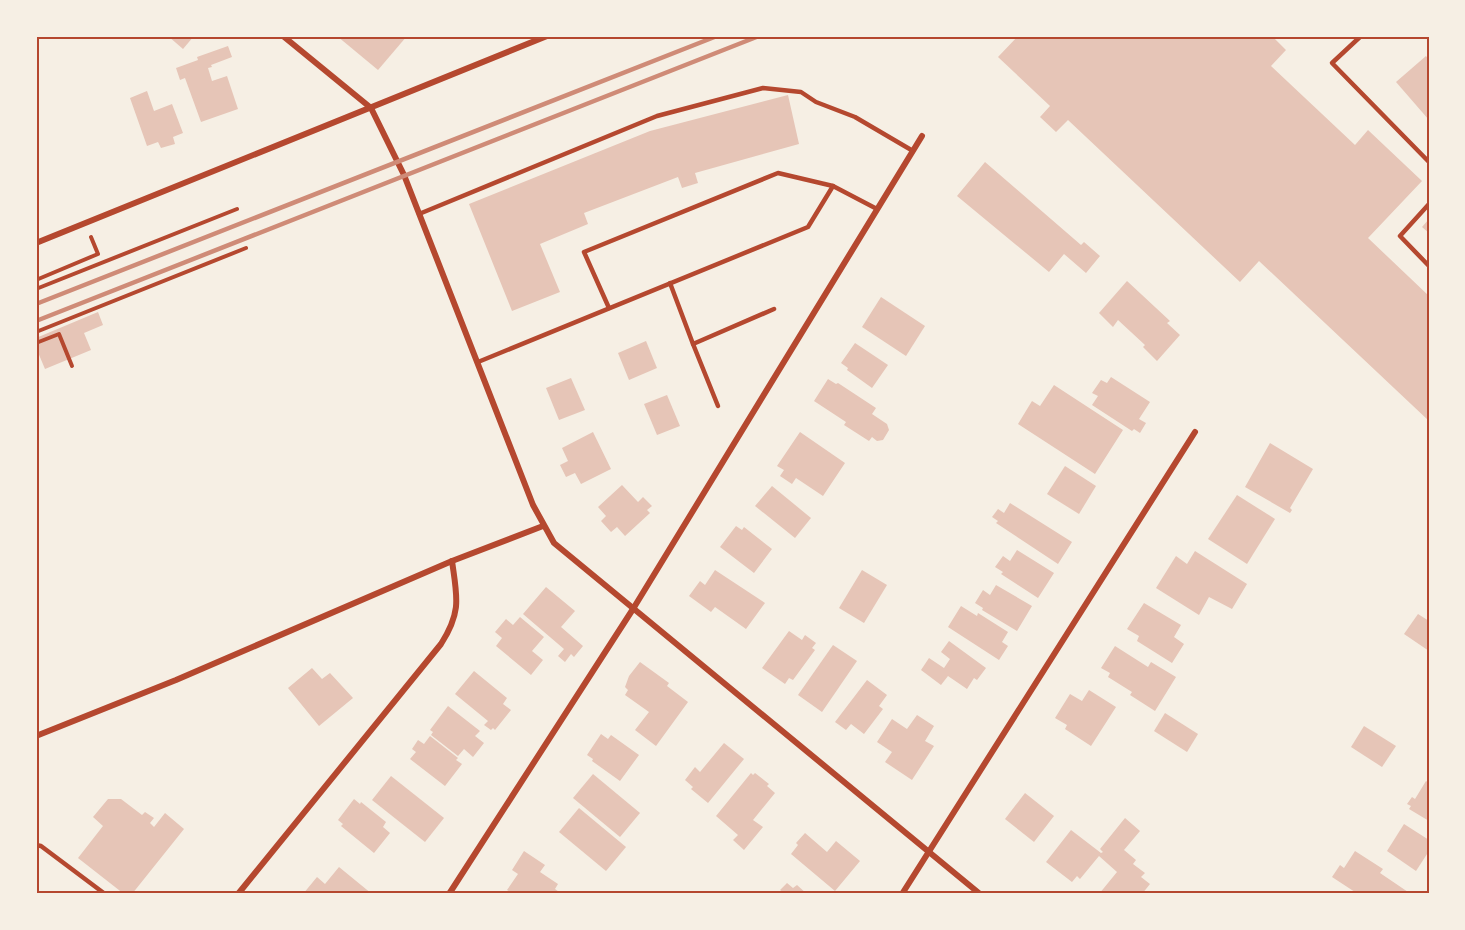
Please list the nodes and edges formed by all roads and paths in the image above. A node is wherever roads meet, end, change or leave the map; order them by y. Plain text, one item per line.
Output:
1 (283, 36) edge
2 (547, 36) edge
3 (1361, 36) edge
4 (371, 108) junction
5 (922, 136) dead end
6 (913, 151) junction
7 (1429, 162) edge
8 (833, 186) junction
9 (1429, 204) edge
10 (237, 209) dead end
11 (878, 209) junction
12 (419, 214) junction
13 (86, 223) junction
14 (36, 243) edge
15 (246, 248) dead end
16 (99, 254) junction
17 (109, 260) junction
18 (1429, 266) edge
19 (36, 280) edge
20 (670, 283) junction
21 (36, 289) edge
22 (609, 308) junction
23 (774, 309) dead end
24 (36, 332) edge
25 (36, 343) edge
26 (693, 344) junction
27 (478, 362) junction
28 (72, 366) dead end
29 (718, 406) dead end
30 (1195, 432) dead end
31 (543, 526) junction
32 (452, 561) junction
33 (633, 609) junction
34 (36, 736) edge
35 (36, 845) edge
36 (929, 851) junction
37 (105, 894) edge
38 (238, 894) edge
39 (449, 894) edge
40 (902, 894) edge
41 (980, 894) edge

1 - 4 street
2 - 4 street
3 - 7 lane
4 - 12 street
4 - 13 street
5 - 6 street
6 - 11 street
6 - 12 lane
8 - 11 lane
8 - 20 lane
8 - 22 lane
9 - 18 lane
10 - 17 path
11 - 33 street
12 - 27 street
13 - 14 street
13 - 16 path
15 - 24 path
16 - 17 path
16 - 19 path
17 - 21 path
20 - 22 lane
20 - 26 lane
22 - 27 lane
23 - 26 lane
25 - 28 path
26 - 29 lane
27 - 31 street
30 - 36 street
31 - 32 street
31 - 33 street
32 - 34 street
32 - 38 street
33 - 36 street
33 - 39 street
35 - 37 lane
36 - 40 street
36 - 41 street

